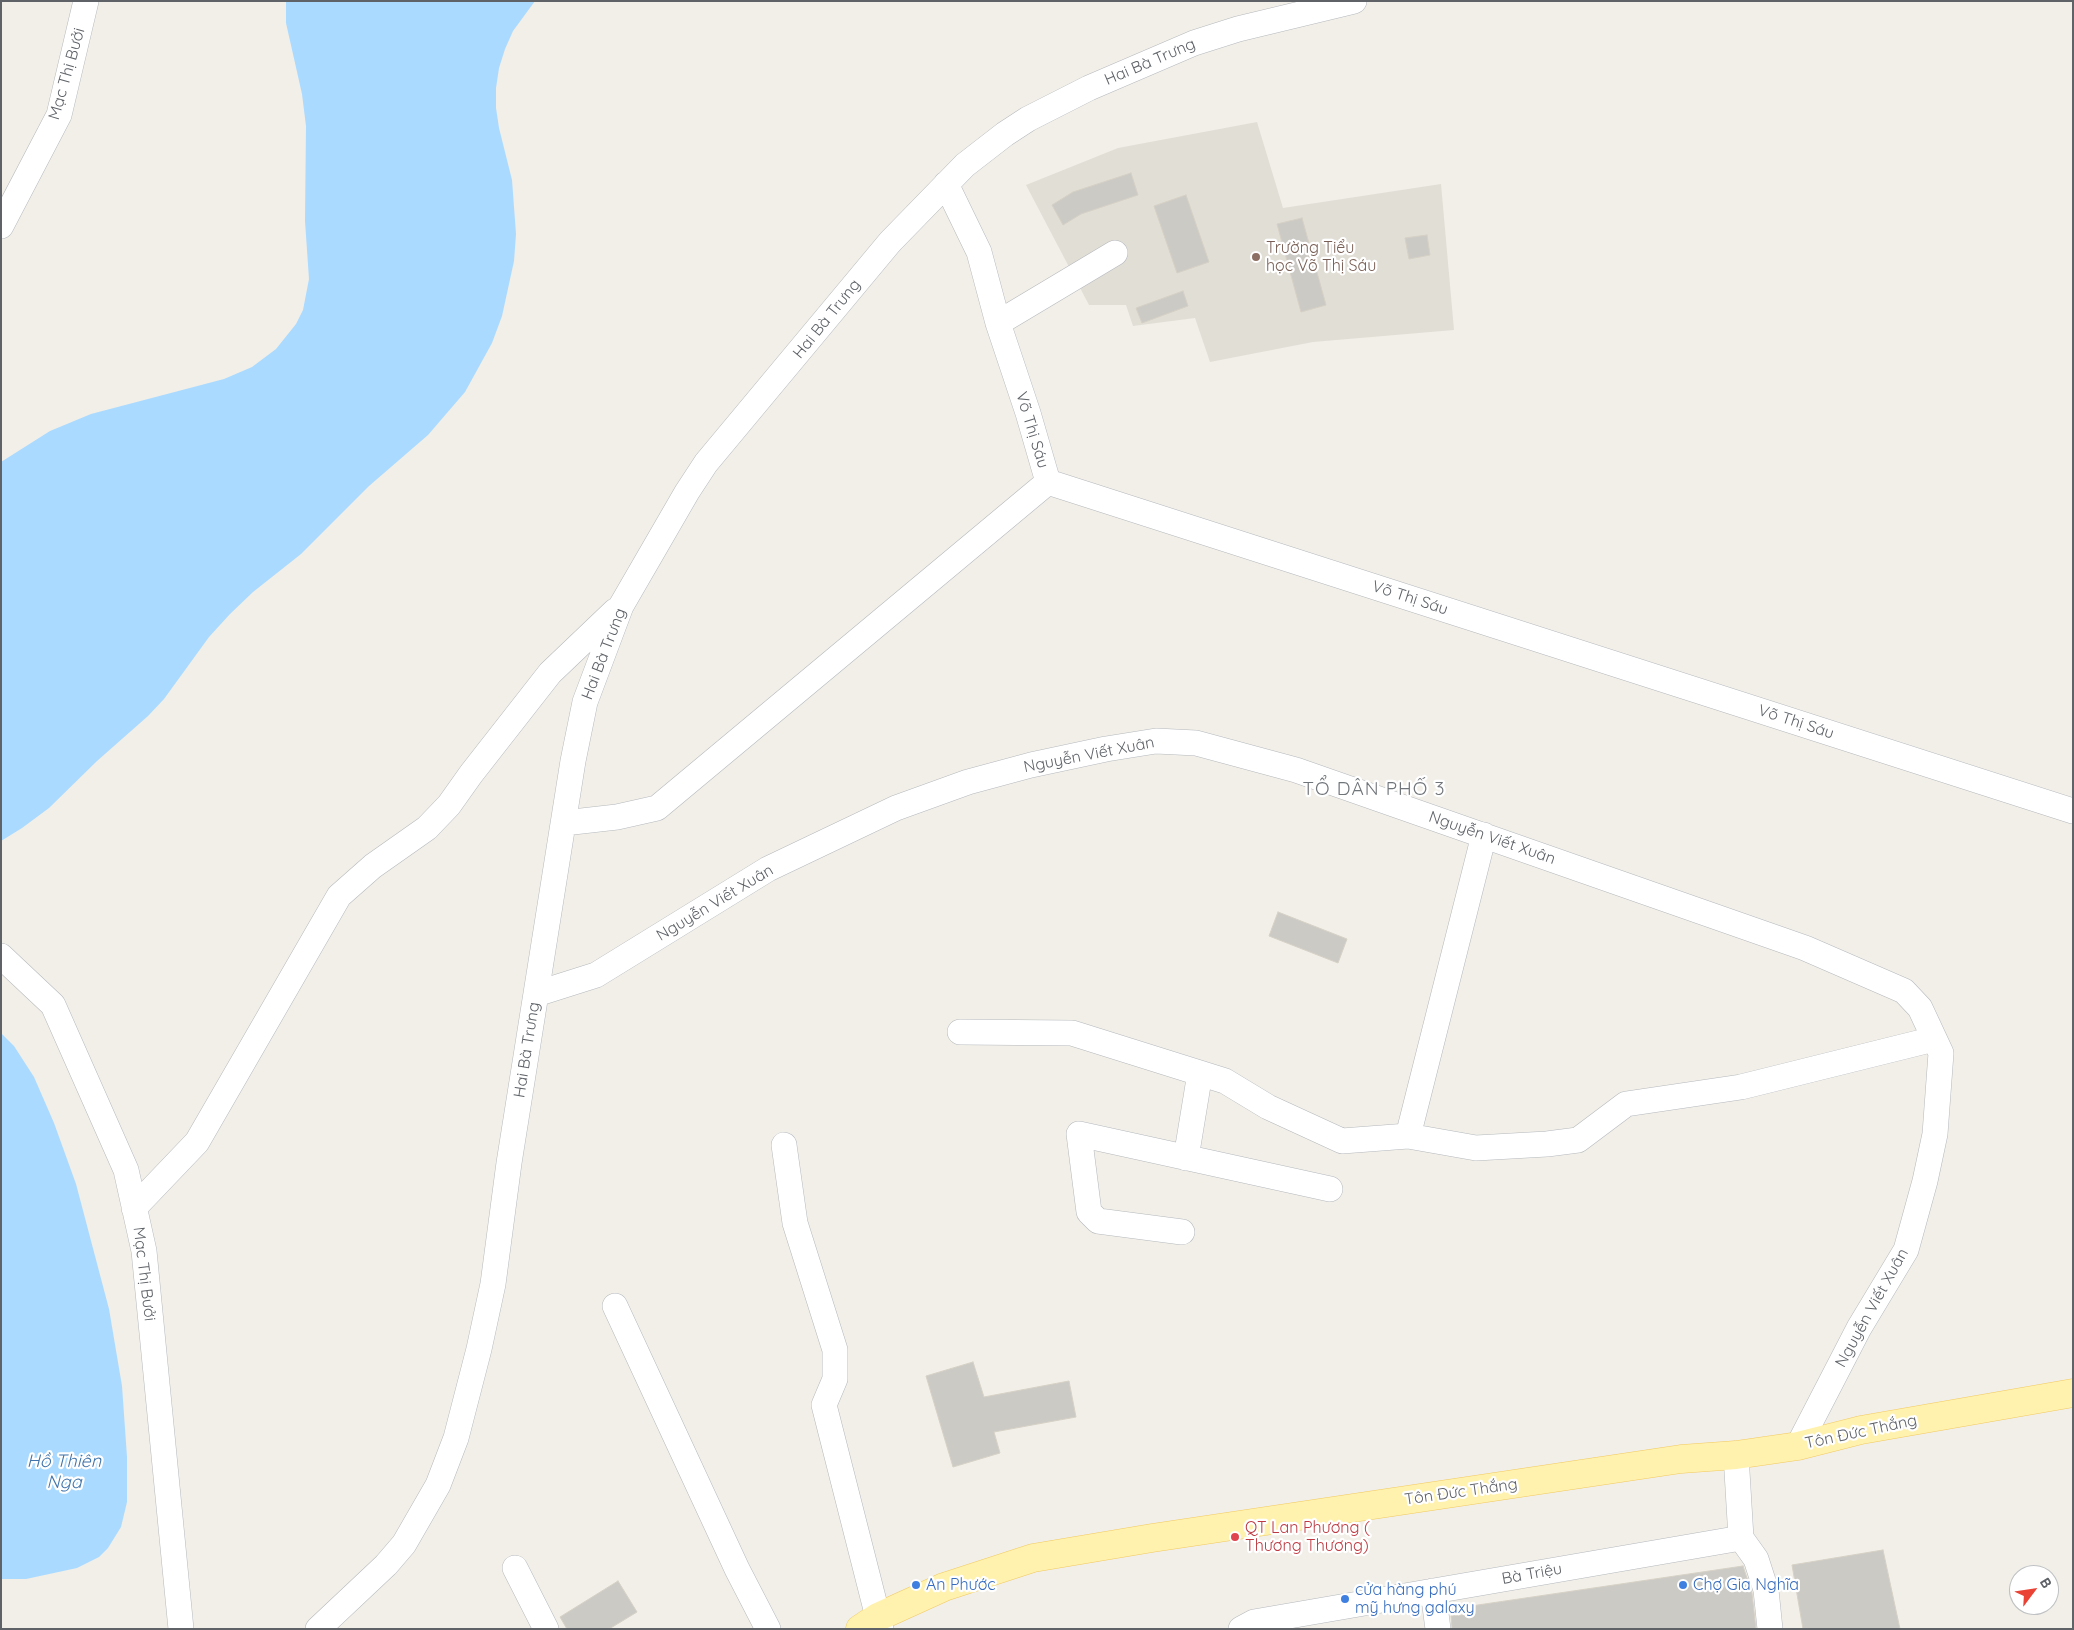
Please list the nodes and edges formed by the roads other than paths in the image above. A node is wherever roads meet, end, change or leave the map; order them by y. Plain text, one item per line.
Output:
1 (86, 1) edge
2 (1354, 1) edge
3 (946, 184) junction
4 (1, 226) edge
5 (1115, 253) dead end
6 (998, 323) junction
7 (1048, 482) junction
8 (621, 606) junction
9 (2073, 811) edge
10 (564, 823) junction
11 (1484, 836) junction
12 (1, 956) edge
13 (536, 994) junction
14 (960, 1032) dead end
15 (1934, 1039) junction
16 (1200, 1073) junction
17 (1408, 1136) junction
18 (784, 1145) dead end
19 (1186, 1158) junction
20 (1330, 1189) dead end
21 (134, 1208) junction
22 (1182, 1232) dead end
23 (615, 1306) dead end
24 (2073, 1393) edge
25 (1798, 1446) junction
26 (1736, 1455) junction
27 (1741, 1538) junction
28 (515, 1568) dead end
29 (1433, 1591) junction
30 (873, 1625) edge
31 (181, 1629) edge
32 (318, 1629) edge
33 (546, 1629) edge
34 (768, 1629) edge
35 (1241, 1629) edge
36 (1438, 1629) edge
37 (1770, 1629) edge

1 - 4 street, Mạc Thị Bưởi
2 - 3 street, Hai Bà Trưng
3 - 6 street, Võ Thị Sáu
3 - 8 street, Hai Bà Trưng
5 - 6 street
6 - 7 street, Võ Thị Sáu
7 - 9 street, Võ Thị Sáu
7 - 10 street
8 - 10 street, Hai Bà Trưng
8 - 21 street
10 - 13 street, Hai Bà Trưng
11 - 13 street, Nguyễn Viết Xuân
11 - 15 street, Nguyễn Viết Xuân
11 - 17 street
12 - 21 street, Mạc Thị Bưởi
13 - 32 street, Hai Bà Trưng
14 - 16 street
15 - 17 street
15 - 25 street, Nguyễn Viết Xuân
16 - 17 street
16 - 19 street
18 - 30 street
19 - 20 street
19 - 22 street
21 - 31 street, Mạc Thị Bưởi
23 - 34 street
24 - 25 main road, Tôn Đức Thắng
25 - 26 main road, Tôn Đức Thắng
26 - 27 street
26 - 30 main road, Tôn Đức Thắng
27 - 29 street, Bà Triệu
27 - 37 street
28 - 33 street
29 - 35 street, Bà Triệu
29 - 36 street

